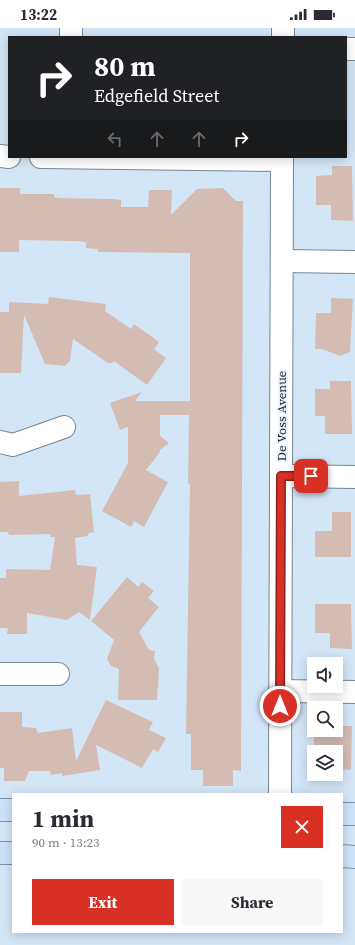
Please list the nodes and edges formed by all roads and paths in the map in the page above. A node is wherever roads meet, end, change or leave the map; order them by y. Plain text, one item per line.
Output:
1 (176, 158) edge
2 (282, 159) edge
3 (282, 261) junction
4 (355, 262) edge
5 (64, 427) dead end
6 (0, 442) edge
7 (281, 476) junction
8 (355, 477) edge
9 (0, 674) edge
10 (58, 674) dead end
11 (280, 691) junction
12 (355, 692) edge
13 (280, 793) edge
14 (0, 810) edge
15 (12, 810) edge
16 (343, 814) edge
17 (355, 814) edge
18 (0, 853) edge
19 (12, 854) edge
20 (343, 856) edge
21 (355, 857) edge

1 - 2 street
2 - 3 street, De Voss Avenue
3 - 4 street
3 - 7 street, De Voss Avenue
5 - 6 street
7 - 8 street
7 - 11 street, De Voss Avenue
9 - 10 street
11 - 12 street
11 - 13 street, De Voss Avenue
14 - 15 main road
16 - 17 main road
18 - 19 main road
20 - 21 main road

